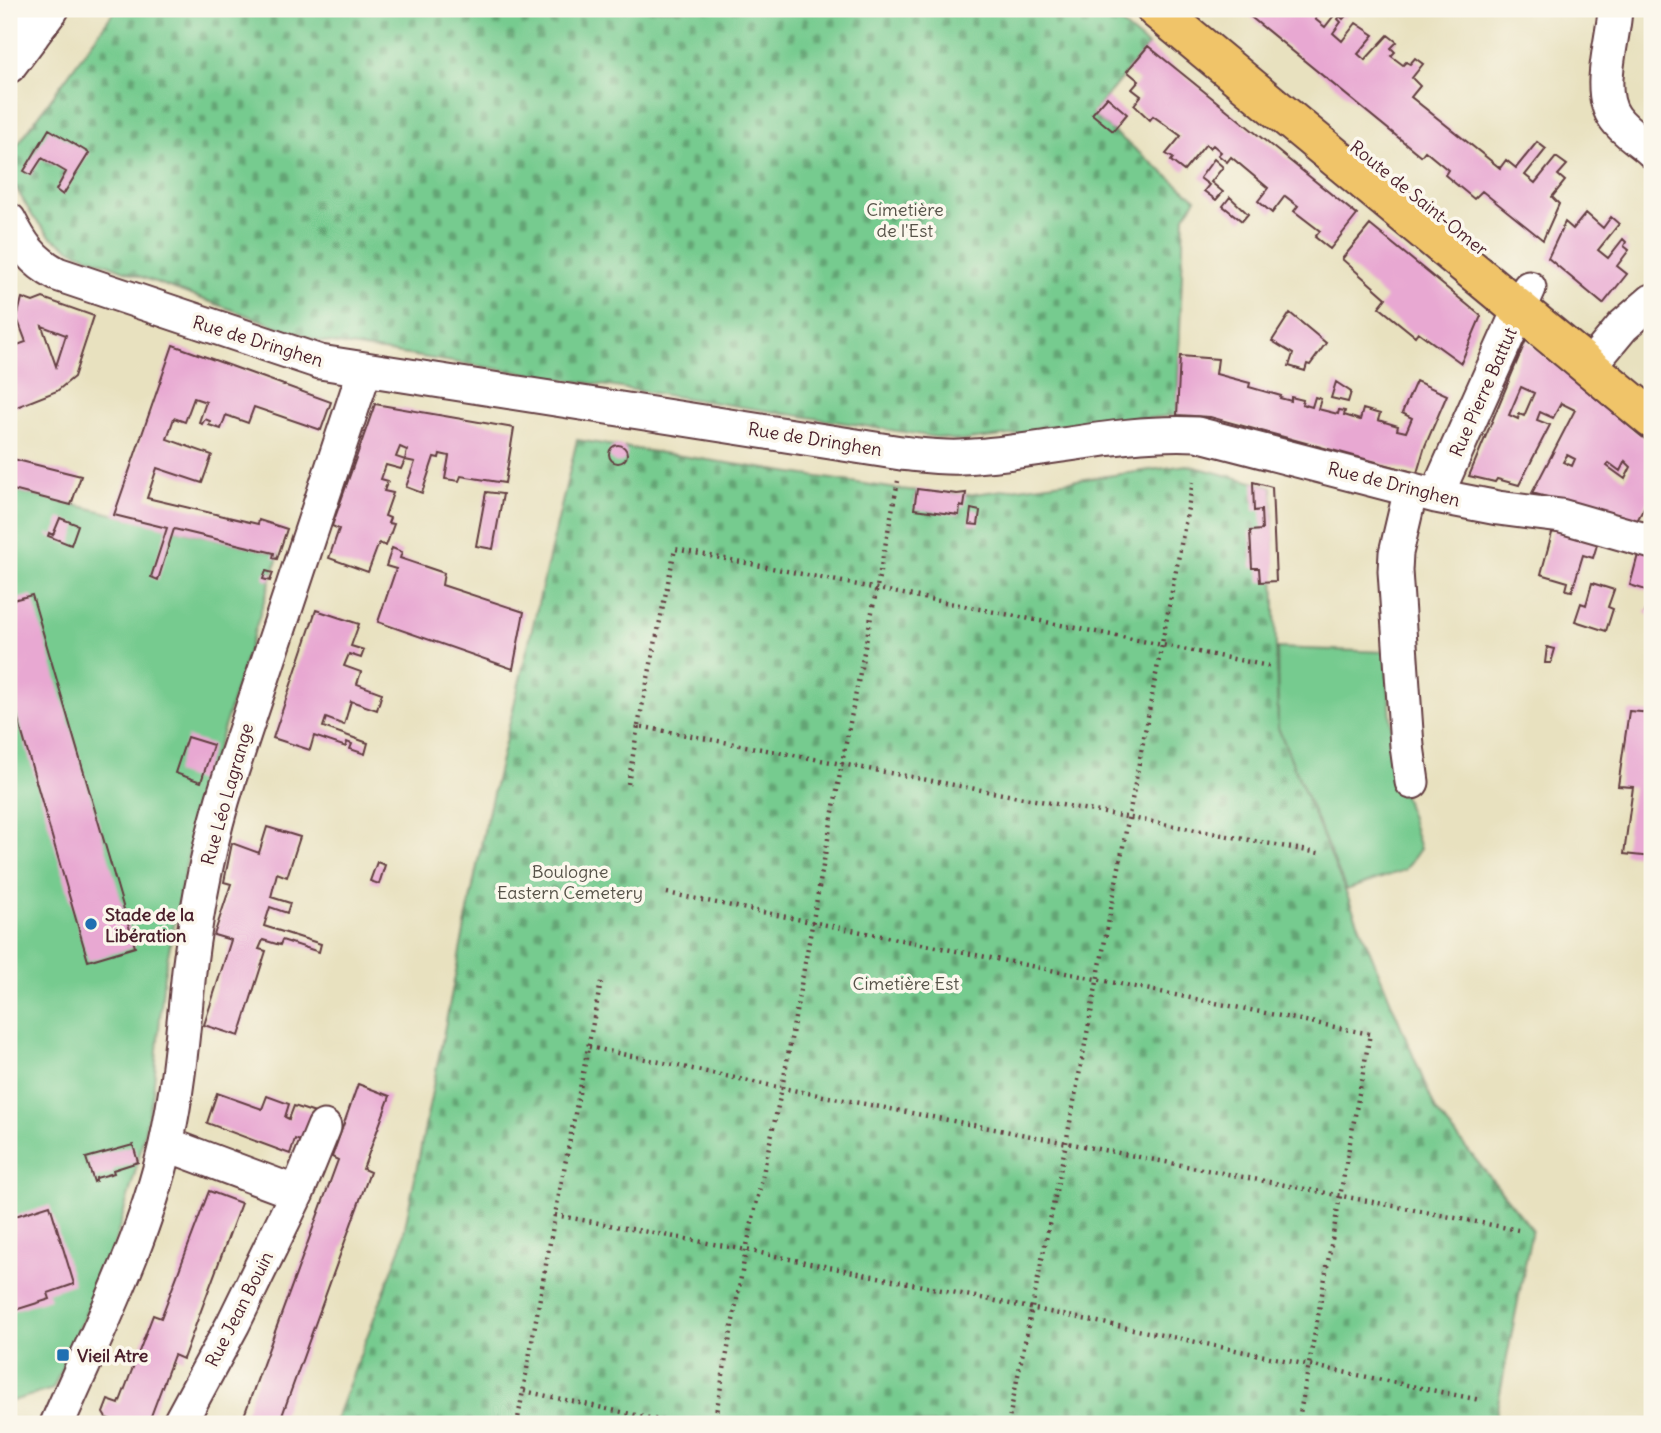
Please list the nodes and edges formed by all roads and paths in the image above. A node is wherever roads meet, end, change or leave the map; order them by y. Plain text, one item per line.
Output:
1 (52, 9) edge
2 (1156, 9) edge
3 (1185, 9) edge
4 (1615, 9) edge
5 (20, 27) edge
6 (9, 66) edge
7 (1652, 150) edge
8 (9, 220) edge
9 (1524, 299) junction
10 (1652, 301) edge
11 (1596, 358) junction
12 (365, 369) junction
13 (1652, 388) edge
14 (1652, 419) edge
15 (901, 453) junction
16 (1194, 482) dead end
17 (1423, 493) junction
18 (1652, 542) edge
19 (877, 589) junction
20 (1163, 645) junction
21 (1269, 667) dead end
22 (638, 726) junction
23 (842, 763) junction
24 (1412, 782) dead end
25 (628, 784) dead end
26 (1128, 818) junction
27 (1319, 853) dead end
28 (667, 893) dead end
29 (814, 923) junction
30 (602, 977) dead end
31 (1097, 978) junction
32 (589, 1047) junction
33 (782, 1088) junction
34 (324, 1127) dead end
35 (1066, 1143) junction
36 (166, 1144) junction
37 (297, 1193) junction
38 (1339, 1195) junction
39 (555, 1215) junction
40 (1518, 1230) dead end
41 (746, 1250) junction
42 (1031, 1308) junction
43 (1310, 1366) junction
44 (524, 1391) junction
45 (1480, 1400) dead end
46 (57, 1424) edge
47 (179, 1424) edge
48 (517, 1424) edge
49 (677, 1424) edge
50 (714, 1424) edge
51 (1008, 1424) edge
52 (1298, 1424) edge

1 - 5 street
2 - 9 main road
3 - 9 main road, Route de Saint-Omer
4 - 7 street
5 - 6 street
8 - 12 street, Rue de Dringhen
9 - 11 main road, Route de Saint-Omer
9 - 17 street, Rue Pierre Battut
10 - 11 street
11 - 13 main road, Route de Saint-Omer
11 - 14 main road, Route de Saint-Omer
12 - 15 street, Rue de Dringhen
12 - 36 street, Rue Léo Lagrange
15 - 17 street, Rue de Dringhen
15 - 19 path
16 - 20 path
17 - 18 street, Rue de Dringhen
17 - 24 street, Rue Pierre Battut
19 - 20 path
19 - 22 path
19 - 23 path
20 - 21 path
20 - 26 path
22 - 23 path
22 - 25 path
23 - 26 path
23 - 29 path
26 - 27 path
26 - 31 path
28 - 29 path
29 - 31 path
29 - 33 path
30 - 32 path
31 - 35 path
31 - 38 path
32 - 33 path
32 - 39 path
33 - 35 path
33 - 41 path
34 - 37 street, Rue Jean Bouin
35 - 38 path
35 - 42 path
36 - 37 street
36 - 46 street, Rue Léo Lagrange
37 - 47 street, Rue Jean Bouin
38 - 40 path
38 - 43 path
39 - 41 path
39 - 44 path
41 - 42 path
41 - 50 path
42 - 43 path
42 - 51 path
43 - 45 path
43 - 52 path
44 - 48 path
44 - 49 path

